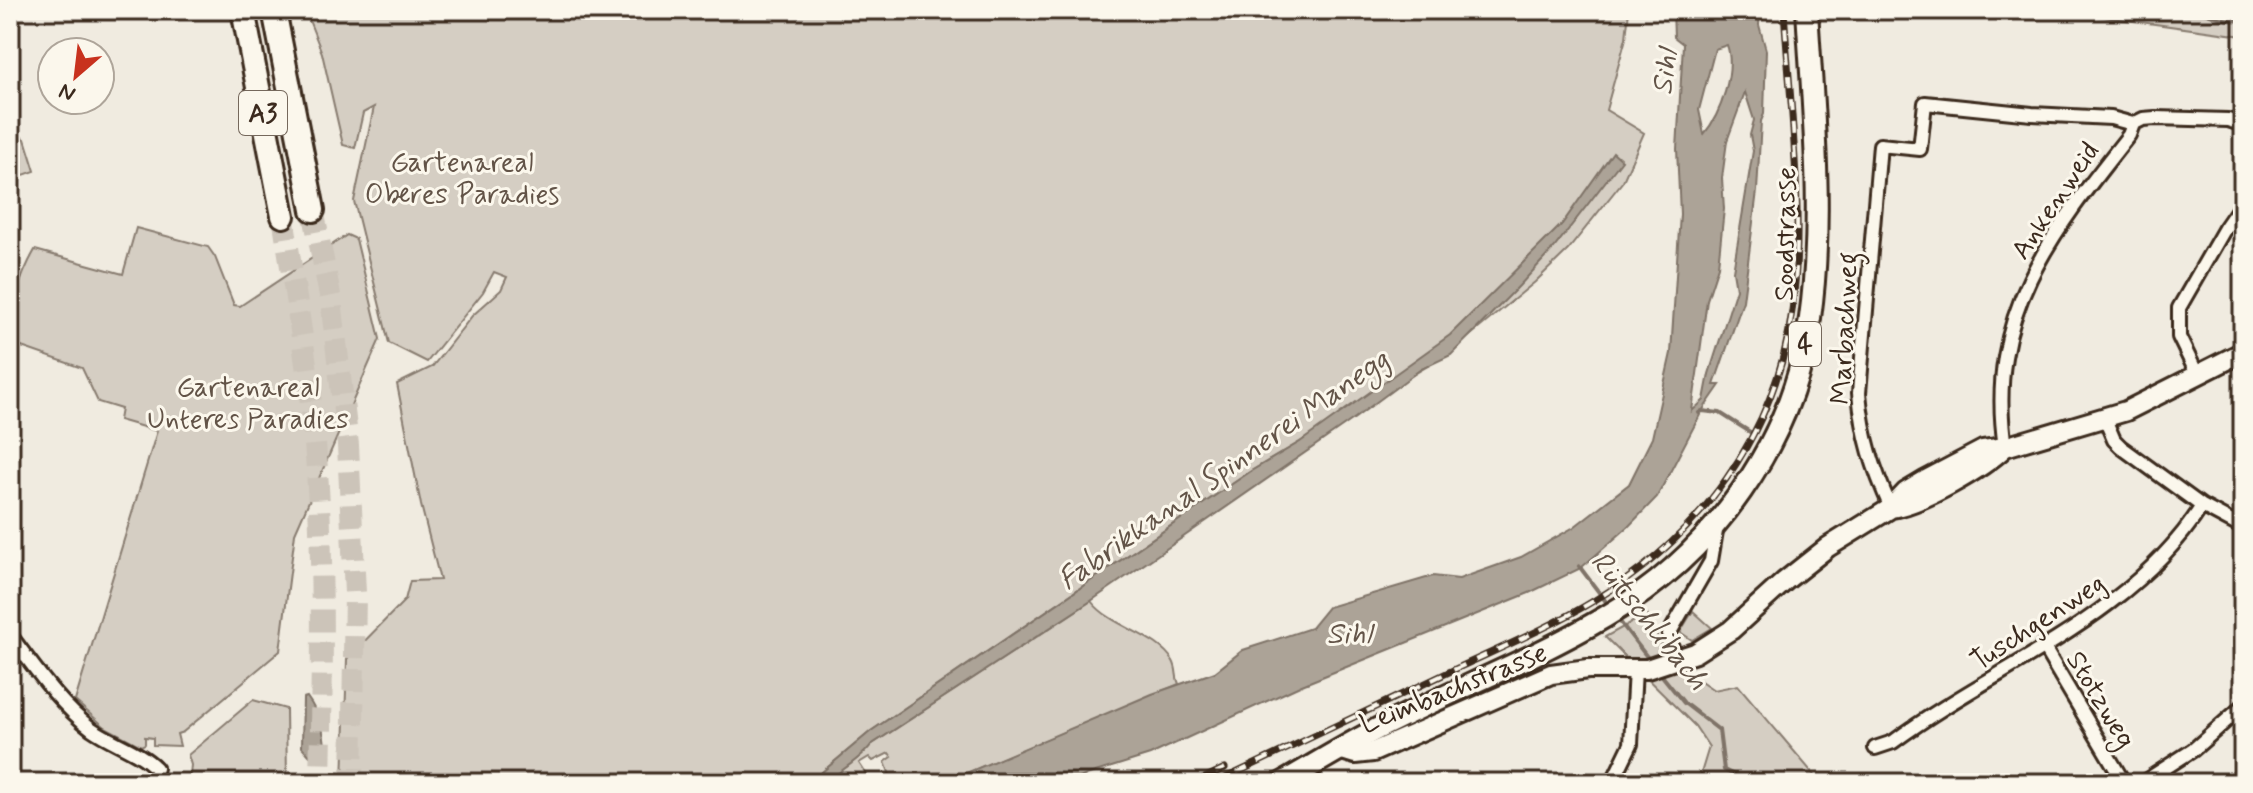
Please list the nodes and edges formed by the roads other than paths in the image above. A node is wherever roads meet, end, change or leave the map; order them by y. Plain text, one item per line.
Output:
1 (243, 10) edge
2 (274, 10) edge
3 (1807, 10) edge
4 (2133, 124) junction
5 (2243, 125) edge
6 (2243, 202) edge
7 (313, 210) tunnel mouth
8 (283, 216) tunnel mouth
9 (2243, 352) edge
10 (2197, 374) junction
11 (2105, 419) junction
12 (2005, 447) junction
13 (2202, 506) junction
14 (1891, 508) junction
15 (1718, 523) junction
16 (2243, 528) edge
17 (10, 635) edge
18 (2043, 646) junction
19 (1670, 663) junction
20 (1641, 669) junction
21 (2243, 706) edge
22 (1875, 748) dead end
23 (1342, 750) junction
24 (2120, 776) dead end
25 (152, 783) edge
26 (1282, 783) edge
27 (1612, 783) edge
28 (2142, 783) edge

1 - 8 highway, A3
2 - 7 highway, A3
3 - 15 main road, Soodstrasse / 4
4 - 5 street
4 - 12 street, Ankenweid
4 - 14 street, Marbachweg
6 - 10 street
9 - 10 street, Leimbachstrasse
10 - 11 street, Leimbachstrasse
11 - 12 street, Leimbachstrasse
11 - 13 street
12 - 14 street, Leimbachstrasse
13 - 16 street
13 - 18 street, Tuschgenweg
14 - 19 street, Leimbachstrasse
15 - 19 street
15 - 23 main road, Soodstrasse / 4
17 - 25 street
18 - 22 street, Tuschgenweg
18 - 24 street, Stotzweg
19 - 20 street, Leimbachstrasse
20 - 23 street, Leimbachstrasse
20 - 27 street
21 - 28 street
23 - 26 main road, Leimbachstrasse / 4

